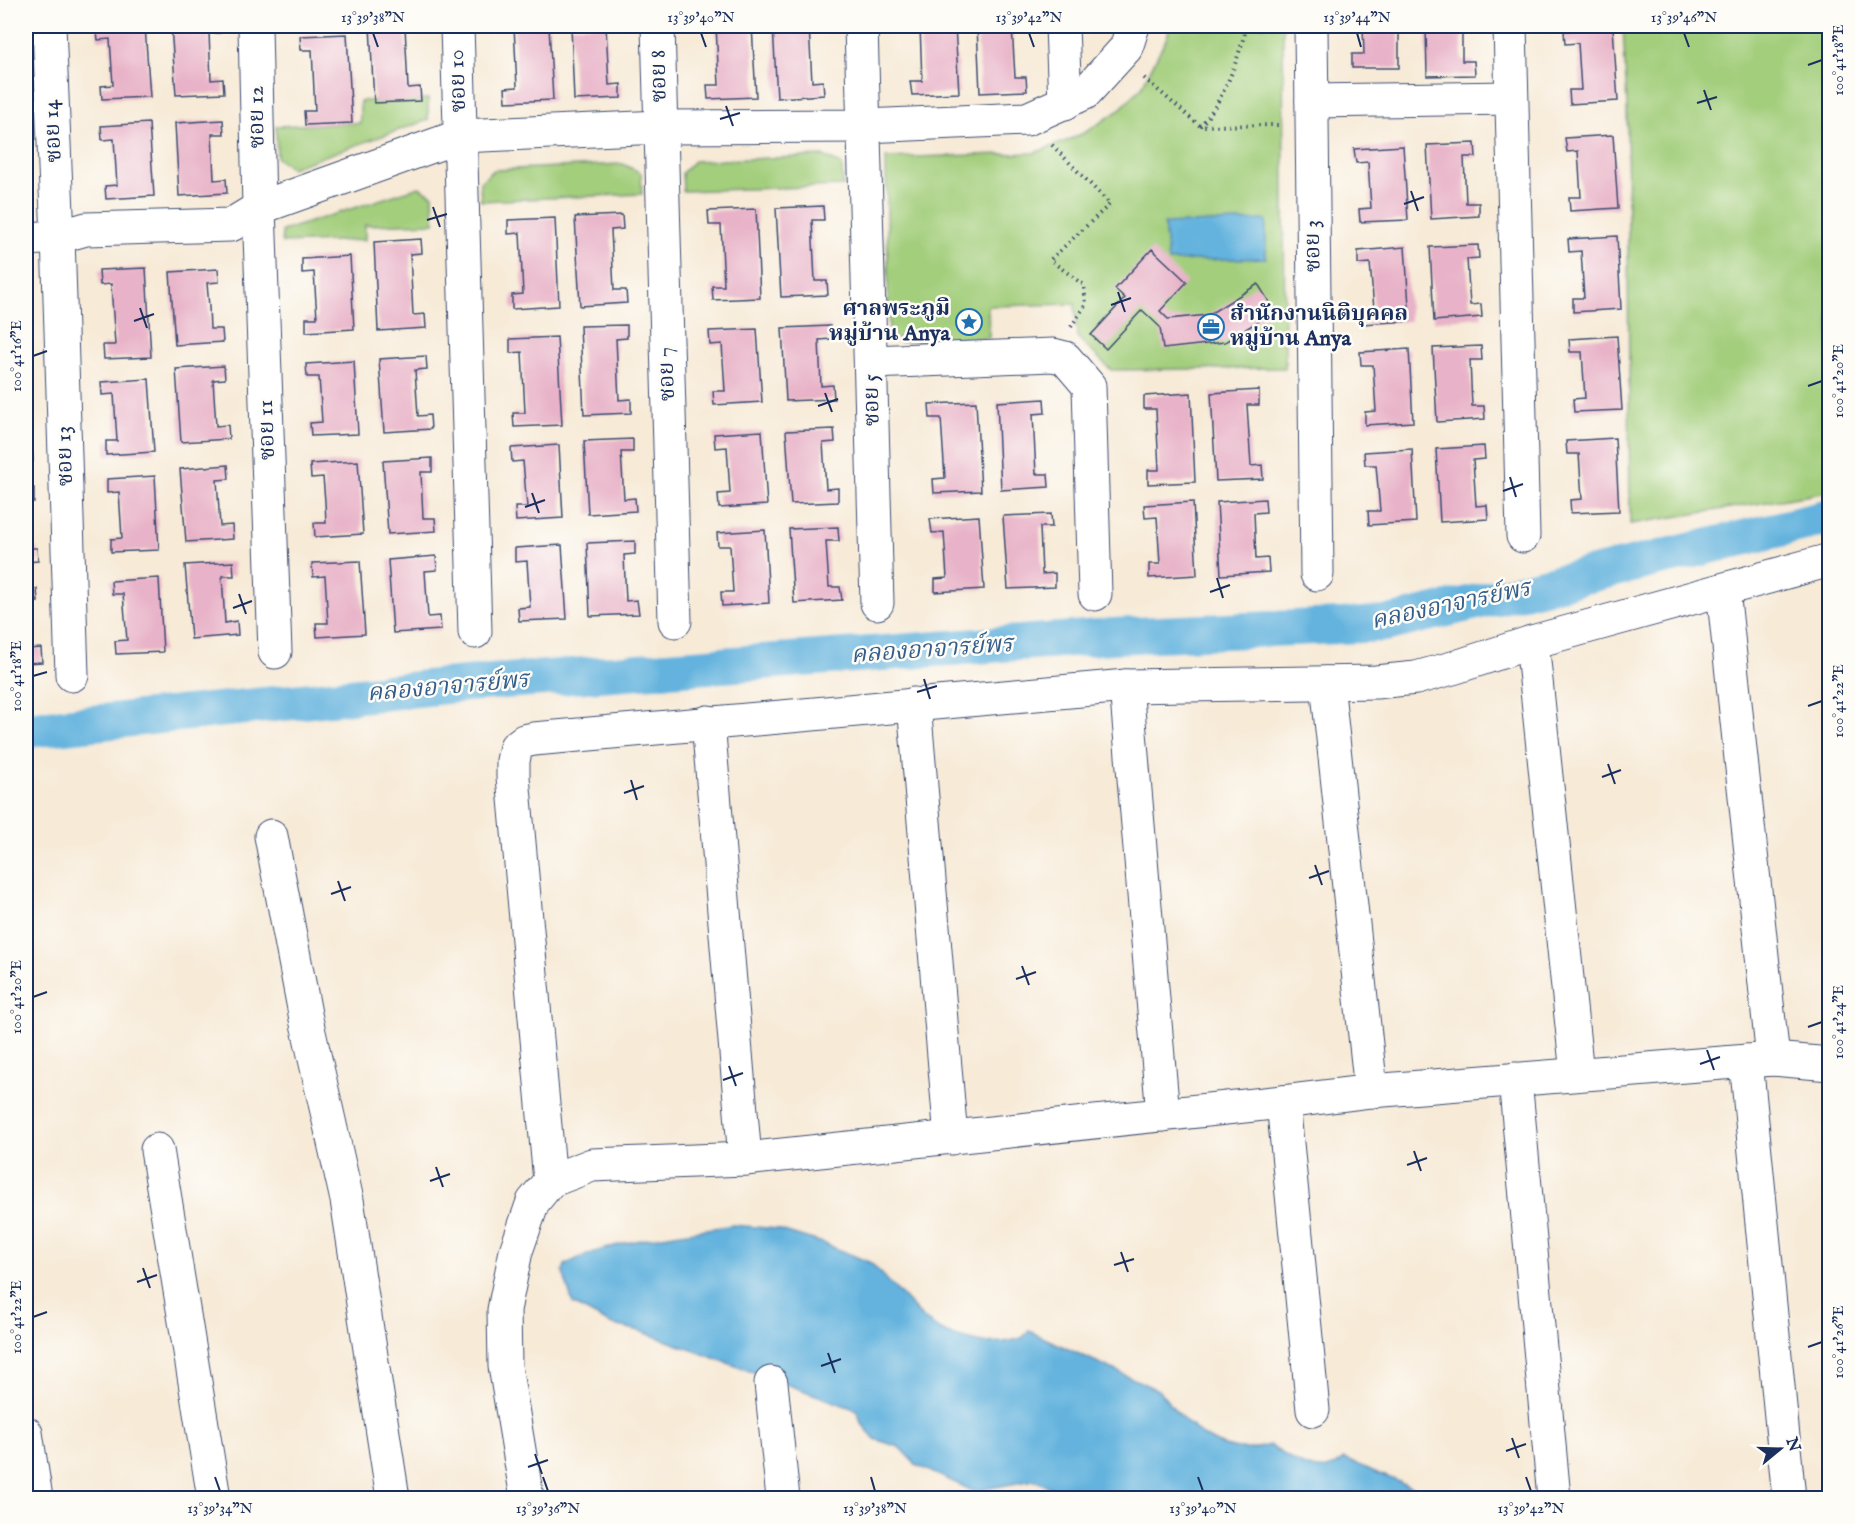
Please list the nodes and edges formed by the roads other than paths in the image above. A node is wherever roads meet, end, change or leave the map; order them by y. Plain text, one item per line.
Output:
1 (49, 26) edge
2 (255, 26) edge
3 (457, 26) edge
4 (658, 26) edge
5 (861, 26) edge
6 (1062, 26) edge
7 (1311, 26) edge
8 (1510, 26) edge
9 (1127, 39) edge
10 (1511, 98) junction
11 (1065, 103) junction
12 (1312, 113) junction
13 (864, 126) junction
14 (660, 127) junction
15 (460, 136) junction
16 (259, 208) junction
17 (58, 237) junction
18 (26, 238) edge
19 (871, 362) junction
20 (1523, 536) dead end
21 (1830, 560) edge
22 (1317, 574) dead end
23 (1723, 590) junction
24 (1095, 594) dead end
25 (877, 603) dead end
26 (675, 621) dead end
27 (475, 632) dead end
28 (1532, 642) junction
29 (275, 652) dead end
30 (72, 675) dead end
31 (1327, 683) junction
32 (1126, 686) junction
33 (914, 704) junction
34 (708, 722) junction
35 (272, 836) dead end
36 (1759, 1060) junction
37 (1830, 1064) edge
38 (1577, 1074) junction
39 (1515, 1079) junction
40 (1371, 1091) junction
41 (1283, 1102) junction
42 (1163, 1115) junction
43 (951, 1138) junction
44 (157, 1150) dead end
45 (746, 1159) junction
46 (550, 1180) junction
47 (771, 1383) dead end
48 (1313, 1410) dead end
49 (26, 1433) edge
50 (36, 1498) edge
51 (214, 1498) edge
52 (393, 1498) edge
53 (527, 1498) edge
54 (783, 1498) edge
55 (1554, 1498) edge
56 (1789, 1498) edge

1 - 17 street, ซอย 14
2 - 16 street, ซอย 12
3 - 15 street, ซอย 10
4 - 14 street, ซอย 8
5 - 13 street, ซอย 5
6 - 11 street
7 - 12 street, ซอย 3
8 - 10 street
9 - 11 street
10 - 12 street
10 - 20 street
11 - 13 street
12 - 22 street, ซอย 3
13 - 14 street
13 - 19 street, ซอย 5
14 - 15 street
14 - 26 street, ซอย 7
15 - 16 street
15 - 27 street, ซอย 10
16 - 17 street
16 - 29 street, ซอย 11
17 - 18 street
17 - 30 street, ซอย 13
19 - 24 street
19 - 25 street, ซอย 5
21 - 23 street
23 - 28 street
23 - 36 street
28 - 31 street
28 - 38 street
31 - 32 street
31 - 40 street
32 - 33 street
32 - 42 street
33 - 34 street
33 - 43 street
34 - 45 street
34 - 46 street
35 - 52 street
36 - 37 street
36 - 38 street
36 - 56 street
38 - 39 street
39 - 40 street
39 - 55 street
40 - 41 street
41 - 42 street
41 - 48 street
42 - 43 street
43 - 45 street
44 - 51 street
45 - 46 street
46 - 53 street
47 - 54 street
49 - 50 street

